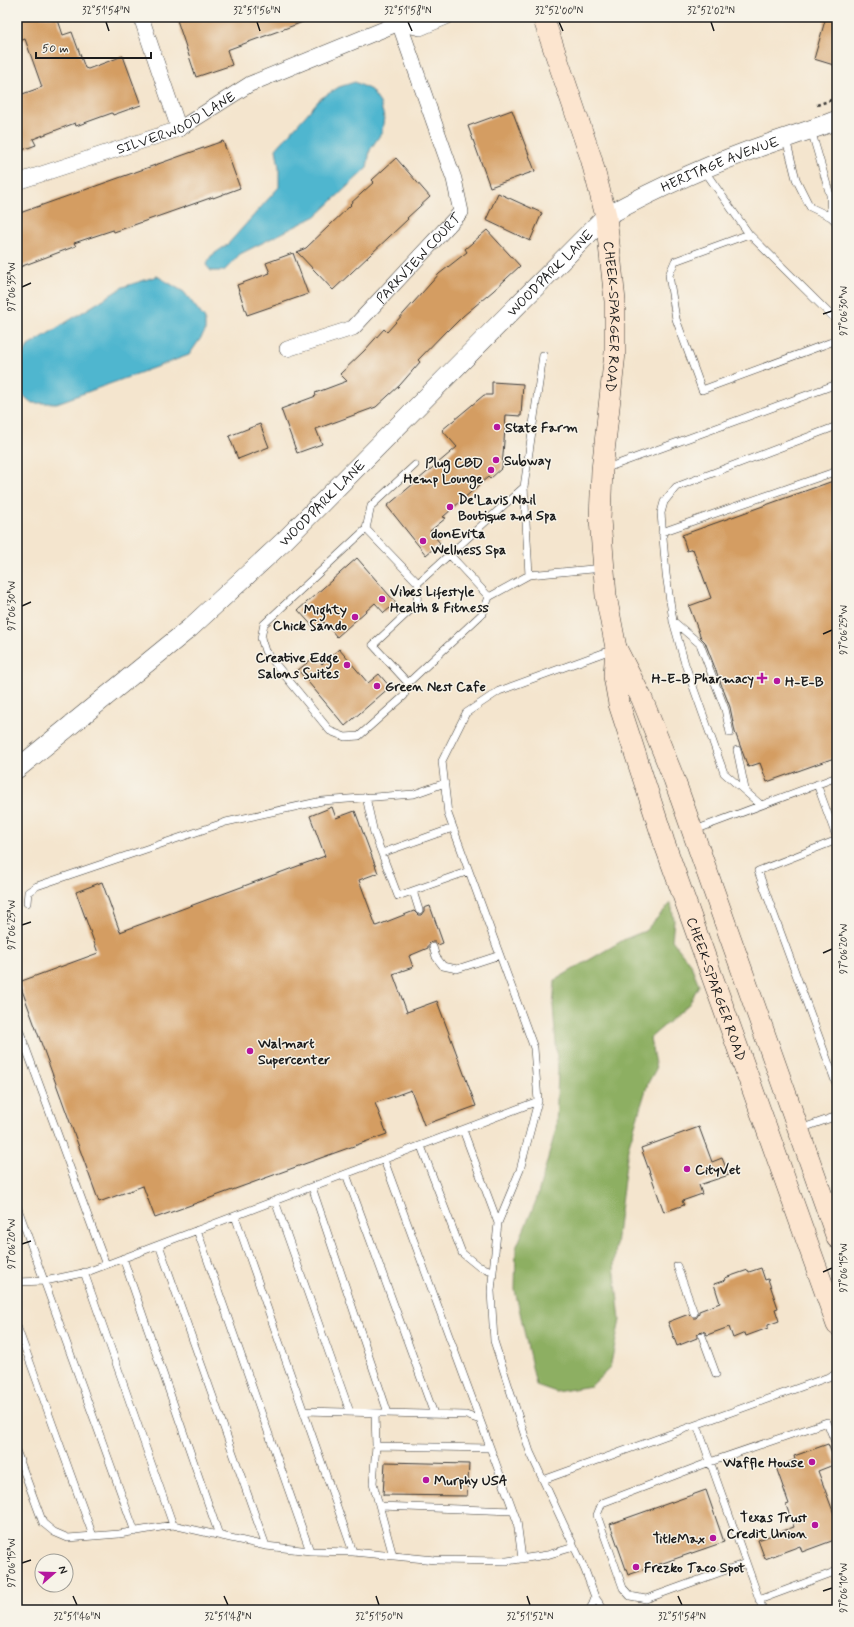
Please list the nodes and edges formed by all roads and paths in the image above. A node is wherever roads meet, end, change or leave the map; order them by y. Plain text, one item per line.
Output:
1 (141, 17) edge
2 (446, 17) edge
3 (543, 17) edge
4 (400, 19) edge
5 (837, 98) edge
6 (817, 106) dead end
7 (837, 120) edge
8 (179, 128) junction
9 (811, 130) junction
10 (786, 138) junction
11 (704, 169) junction
12 (17, 182) edge
13 (606, 216) junction
14 (831, 217) junction
15 (837, 223) edge
16 (749, 234) junction
17 (837, 321) edge
18 (837, 340) edge
19 (287, 349) dead end
20 (543, 355) dead end
21 (837, 384) edge
22 (837, 426) edge
23 (415, 465) dead end
24 (602, 470) junction
25 (837, 471) edge
26 (524, 487) junction
27 (366, 529) junction
28 (662, 532) junction
29 (449, 554) junction
30 (603, 568) junction
31 (529, 575) junction
32 (418, 583) junction
33 (489, 597) junction
34 (673, 621) junction
35 (616, 648) junction
36 (408, 683) junction
37 (730, 733) dead end
38 (737, 750) dead end
39 (17, 769) edge
40 (837, 777) edge
41 (445, 783) junction
42 (817, 784) junction
43 (745, 789) junction
44 (366, 797) junction
45 (761, 804) junction
46 (453, 828) junction
47 (692, 831) junction
48 (837, 840) edge
49 (664, 842) junction
50 (382, 853) junction
51 (469, 871) junction
52 (413, 891) junction
53 (27, 902) dead end
54 (419, 910) dead end
55 (433, 947) dead end
56 (500, 955) junction
57 (749, 994) junction
58 (722, 1005) junction
59 (17, 1024) edge
60 (837, 1086) edge
61 (538, 1101) junction
62 (837, 1116) edge
63 (463, 1130) junction
64 (798, 1130) junction
65 (421, 1146) junction
66 (384, 1160) junction
67 (346, 1174) junction
68 (312, 1187) junction
69 (275, 1201) junction
70 (17, 1206) edge
71 (235, 1216) junction
72 (498, 1223) junction
73 (197, 1230) junction
74 (837, 1238) edge
75 (159, 1245) junction
76 (123, 1258) junction
77 (106, 1264) junction
78 (677, 1266) dead end
79 (492, 1271) junction
80 (84, 1272) junction
81 (45, 1281) junction
82 (17, 1282) edge
83 (694, 1313) dead end
84 (837, 1325) edge
85 (17, 1326) edge
86 (702, 1336) dead end
87 (716, 1374) dead end
88 (837, 1374) edge
89 (304, 1411) junction
90 (350, 1412) junction
91 (375, 1413) junction
92 (388, 1413) junction
93 (434, 1414) junction
94 (480, 1420) junction
95 (697, 1425) junction
96 (376, 1446) junction
97 (837, 1447) edge
98 (490, 1448) junction
99 (17, 1453) edge
100 (710, 1462) junction
101 (543, 1480) junction
102 (380, 1506) junction
103 (513, 1511) junction
104 (173, 1525) junction
105 (135, 1532) junction
106 (93, 1536) junction
107 (219, 1536) junction
108 (266, 1546) junction
109 (574, 1547) junction
110 (310, 1551) junction
111 (353, 1552) junction
112 (393, 1556) junction
113 (522, 1559) junction
114 (746, 1563) junction
115 (837, 1571) edge
116 (595, 1597) junction
117 (759, 1600) junction
118 (590, 1610) edge
119 (604, 1610) edge
120 (763, 1610) edge

1 - 8 street
2 - 4 street
3 - 13 main road, CHEEK-SPARGER ROAD
4 - 8 street, SILVERWOOD LANE
4 - 19 street, PARKVIEW COURT
5 - 6 path
7 - 9 street, HERITAGE AVENUE
8 - 12 street, SILVERWOOD LANE
9 - 10 street, HERITAGE AVENUE
9 - 14 lane
10 - 11 street, HERITAGE AVENUE
10 - 14 lane
11 - 13 street, HERITAGE AVENUE
11 - 16 lane
13 - 24 main road, CHEEK-SPARGER ROAD
13 - 39 street, WOODPARK LANE
14 - 15 lane
16 - 17 lane
16 - 18 lane
20 - 26 lane
21 - 24 lane
22 - 28 lane
23 - 27 lane
24 - 30 main road, CHEEK-SPARGER ROAD
25 - 28 lane
26 - 29 lane
26 - 31 lane
27 - 32 lane
27 - 36 lane
28 - 34 lane
29 - 32 lane
29 - 33 lane
30 - 31 lane
30 - 35 main road, CHEEK-SPARGER ROAD
31 - 33 lane
32 - 36 lane
33 - 36 lane
34 - 37 lane
34 - 43 lane
35 - 41 lane
35 - 47 main road, CHEEK-SPARGER ROAD
35 - 49 main road, CHEEK-SPARGER ROAD
38 - 43 lane
40 - 42 lane
41 - 44 lane
41 - 46 lane
42 - 45 lane
42 - 48 lane
43 - 45 lane
44 - 50 lane
44 - 53 lane
45 - 47 lane
46 - 50 lane
46 - 51 lane
47 - 49 main road
47 - 57 main road, CHEEK-SPARGER ROAD
48 - 60 lane
49 - 58 main road, CHEEK-SPARGER ROAD
50 - 52 lane
51 - 52 lane
51 - 56 lane
52 - 54 lane
55 - 56 lane
56 - 61 lane
57 - 58 main road
57 - 64 main road, CHEEK-SPARGER ROAD
58 - 84 main road, CHEEK-SPARGER ROAD
59 - 77 lane
61 - 63 lane
61 - 72 lane
62 - 64 lane
63 - 65 lane
63 - 72 lane
64 - 74 main road, CHEEK-SPARGER ROAD
65 - 66 lane
65 - 79 lane
66 - 67 lane
66 - 94 lane
67 - 68 lane
67 - 93 lane
68 - 69 lane
68 - 92 lane
69 - 71 lane
69 - 90 lane
70 - 81 lane
71 - 73 lane
71 - 89 lane
72 - 79 lane
73 - 75 lane
73 - 110 lane
75 - 76 lane
75 - 108 lane
76 - 77 lane
76 - 107 lane
77 - 80 lane
78 - 83 lane
79 - 101 lane
80 - 81 lane
80 - 104 lane
81 - 82 lane
81 - 105 lane
85 - 106 lane
86 - 87 lane
88 - 95 lane
89 - 90 lane
89 - 111 lane
90 - 91 lane
91 - 92 lane
91 - 96 lane
92 - 93 lane
93 - 94 lane
94 - 98 lane
95 - 100 lane
95 - 101 lane
96 - 98 lane
96 - 102 lane
97 - 100 lane
98 - 103 lane
99 - 106 lane
100 - 114 lane
100 - 114 lane
101 - 109 lane
102 - 103 lane
102 - 112 lane
103 - 113 lane
104 - 105 lane
104 - 107 lane
105 - 106 lane
107 - 108 lane
108 - 110 lane
109 - 113 lane
109 - 116 lane
110 - 111 lane
111 - 112 lane
112 - 113 lane
114 - 117 lane
115 - 117 lane
116 - 118 lane
116 - 119 lane
117 - 120 lane

